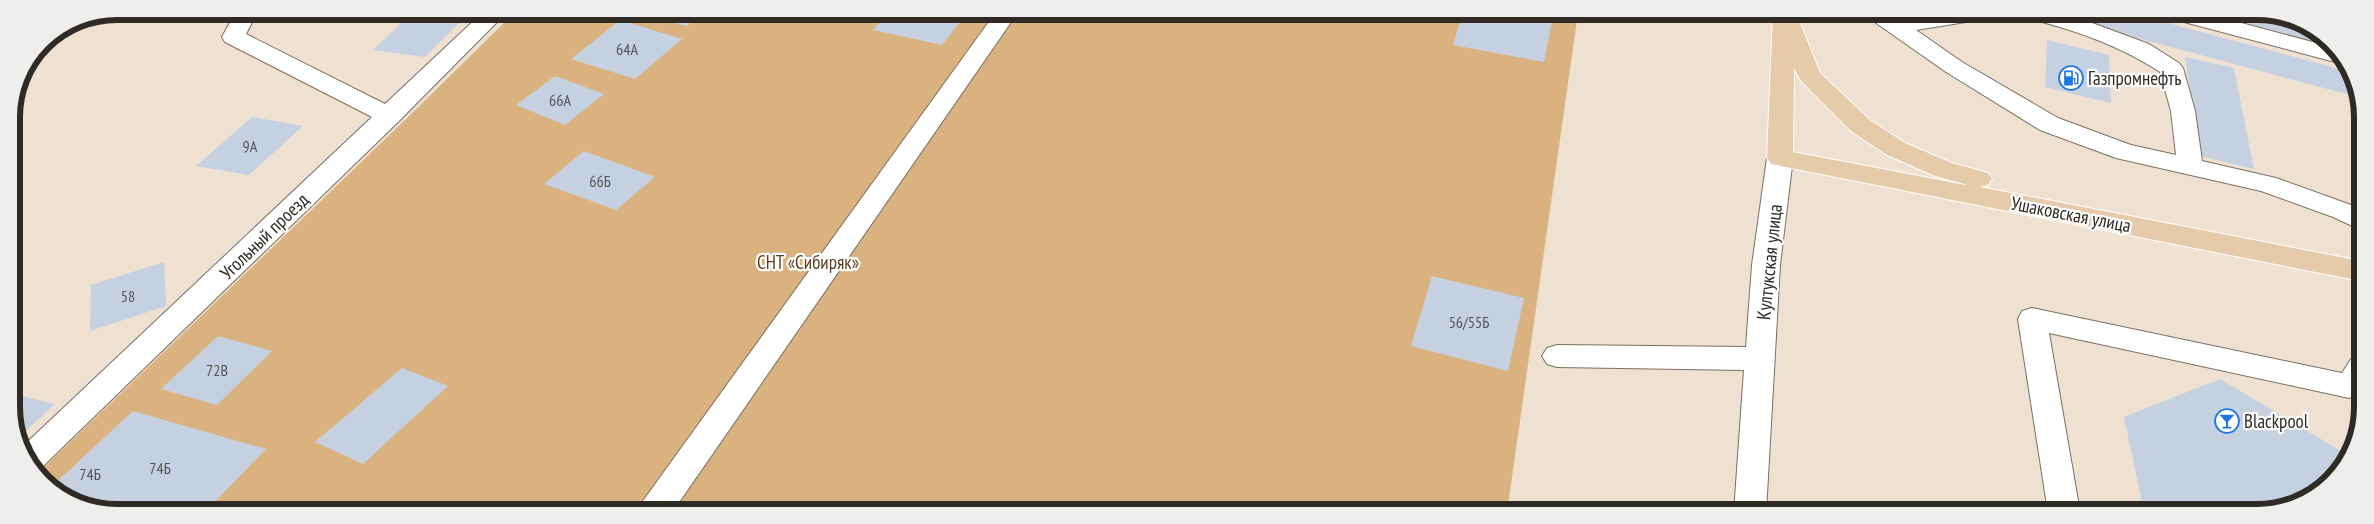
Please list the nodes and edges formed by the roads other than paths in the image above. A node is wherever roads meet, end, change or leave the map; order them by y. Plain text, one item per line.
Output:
1 (242, 20) edge
2 (488, 20) edge
3 (1001, 20) edge
4 (1785, 20) edge
5 (1788, 20) edge
6 (1886, 20) edge
7 (2063, 20) edge
8 (2203, 20) edge
9 (2331, 54) edge
10 (389, 116) junction
11 (1780, 158) junction
12 (2190, 166) junction
13 (2354, 217) edge
14 (2229, 244) junction
15 (2354, 270) edge
16 (1557, 356) dead end
17 (1760, 359) junction
18 (2354, 378) edge
19 (33, 456) edge
20 (660, 504) edge
21 (1751, 504) edge
22 (2063, 504) edge

1 - 10 street
2 - 10 street, Угольный проезд
3 - 20 street
4 - 11 main road, Култукская улица
5 - 14 main road
6 - 12 street
7 - 12 street
8 - 9 street
10 - 19 street, Угольный проезд
11 - 14 main road, Ушаковская улица
11 - 17 street, Култукская улица
12 - 13 street
14 - 15 main road, Ушаковская улица
16 - 17 street
17 - 21 street, Култукская улица
18 - 22 street

